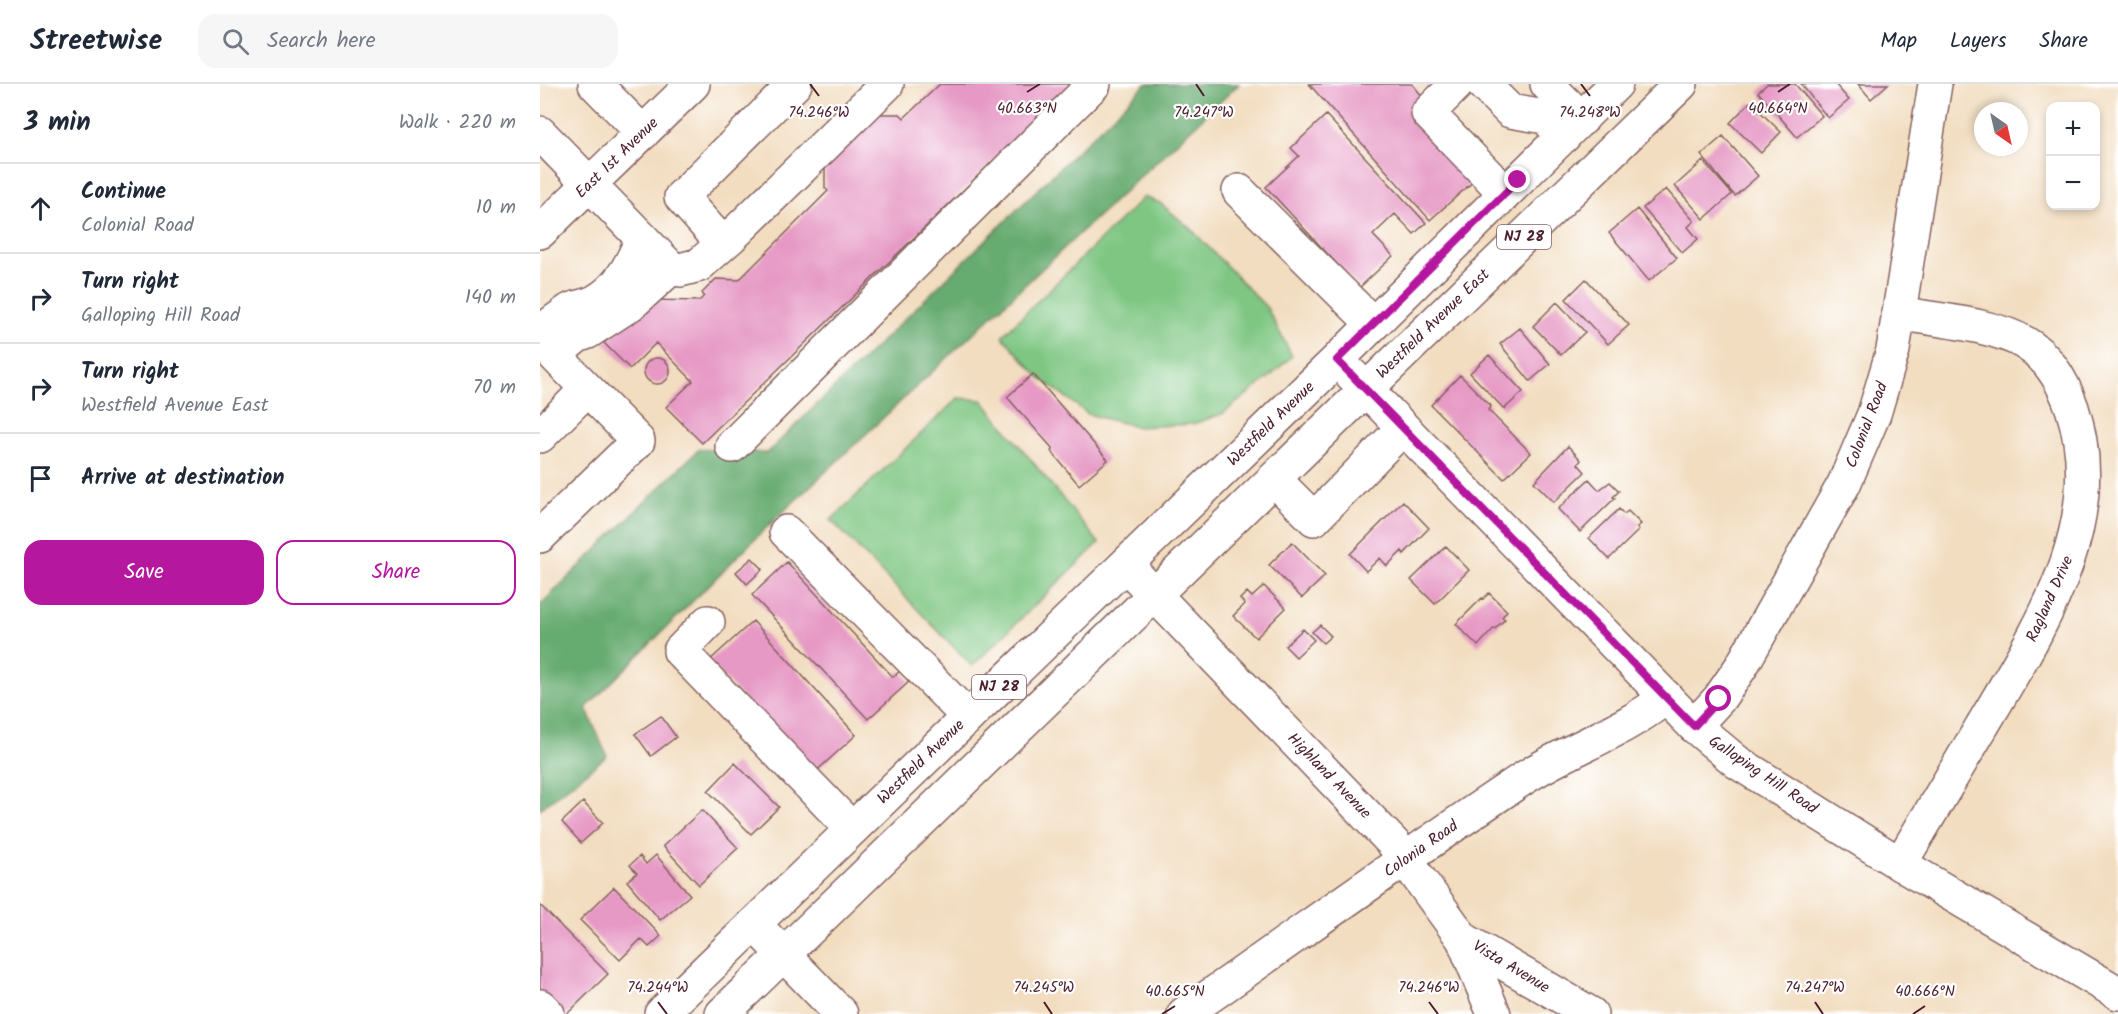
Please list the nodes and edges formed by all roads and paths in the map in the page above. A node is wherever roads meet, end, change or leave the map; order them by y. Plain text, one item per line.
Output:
1 (595, 84) edge
2 (693, 84) edge
3 (795, 84) edge
4 (887, 84) edge
5 (1094, 84) edge
6 (1457, 84) edge
7 (1483, 84) edge
8 (1616, 84) edge
9 (1682, 84) edge
10 (1935, 84) edge
11 (1552, 86) edge
12 (1573, 127) junction
13 (643, 133) junction
14 (540, 134) edge
15 (590, 185) junction
16 (1239, 191) dead end
17 (1505, 193) junction
18 (540, 232) edge
19 (642, 238) junction
20 (723, 244) junction
21 (671, 268) junction
22 (1898, 313) junction
23 (1373, 324) junction
24 (545, 342) edge
25 (1337, 360) junction
26 (587, 389) junction
27 (1366, 389) junction
28 (1403, 428) junction
29 (540, 436) edge
30 (732, 446) dead end
31 (1274, 479) junction
32 (786, 532) dead end
33 (540, 536) edge
34 (1126, 565) junction
35 (1155, 594) junction
36 (708, 622) dead end
37 (1666, 697) junction
38 (968, 717) junction
39 (1694, 726) junction
40 (852, 830) junction
41 (1406, 860) junction
42 (1900, 864) junction
43 (754, 924) junction
44 (1463, 939) junction
45 (783, 954) junction
46 (2118, 993) edge
47 (540, 1006) edge
48 (1198, 1010) edge
49 (548, 1014) edge
50 (661, 1014) edge
51 (722, 1014) edge
52 (841, 1014) edge
53 (1494, 1014) edge
54 (1591, 1014) edge

1 - 13 main road
2 - 13 main road, East 1st Avenue
3 - 20 main road
4 - 20 main road
5 - 30 main road
6 - 17 main road
7 - 12 main road
8 - 12 main road, NJ 28
9 - 27 main road, Westfield Avenue East / NJ 28
10 - 22 main road, Colonial Road
11 - 12 main road
12 - 17 main road, NJ 28
13 - 15 main road, East 1st Avenue
14 - 15 main road
15 - 18 main road, East 1st Avenue
15 - 19 main road
16 - 23 main road
17 - 23 main road, NJ 28
19 - 21 main road
19 - 24 main road
20 - 21 main road
21 - 24 main road
22 - 39 main road, Colonial Road
22 - 42 main road, Ragland Drive
23 - 25 main road, NJ 28
24 - 26 main road
25 - 27 main road, Galloping Hill Road
25 - 34 main road, Westfield Avenue / NJ 28
26 - 29 main road
26 - 33 main road
27 - 28 main road, Galloping Hill Road
27 - 31 main road, NJ 28
28 - 31 main road
28 - 37 main road, Galloping Hill Road
31 - 35 main road, NJ 28
32 - 38 main road
34 - 35 main road, Highland Avenue
34 - 38 main road, Westfield Avenue / NJ 28
35 - 41 main road, Highland Avenue
35 - 45 main road, NJ 28
36 - 40 main road
37 - 39 main road, Galloping Hill Road
37 - 41 main road, Colonia Road
38 - 40 main road, Westfield Avenue / NJ 28
39 - 42 main road, Galloping Hill Road
40 - 43 main road, Westfield Avenue / NJ 28
41 - 44 main road, Highland Avenue
41 - 48 main road, Colonia Road
42 - 46 main road, Galloping Hill Road
43 - 45 main road
43 - 50 main road, Westfield Avenue / NJ 28
44 - 53 main road, Highland Avenue
44 - 54 main road, Vista Avenue
45 - 51 main road, NJ 28
45 - 52 main road
47 - 49 main road

